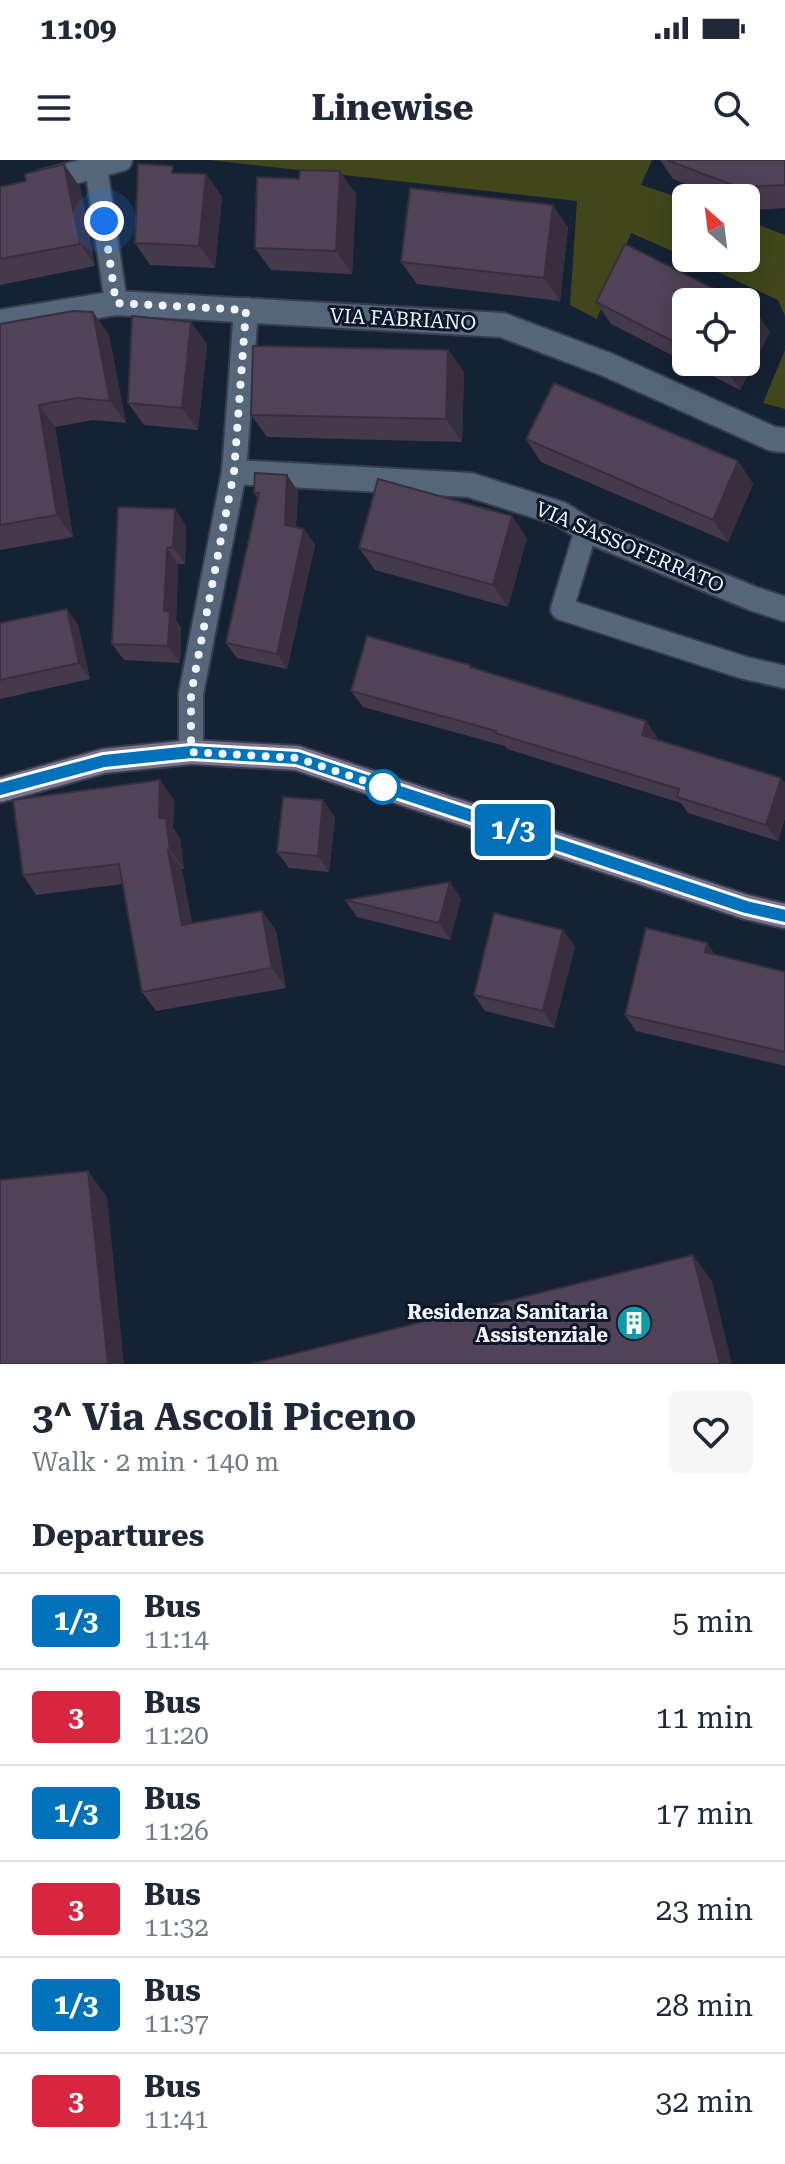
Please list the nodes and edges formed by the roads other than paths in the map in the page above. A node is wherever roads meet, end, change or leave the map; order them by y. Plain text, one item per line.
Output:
1 (121, 160) edge
2 (96, 167) junction
3 (28, 185) edge
4 (116, 303) junction
5 (246, 310) junction
6 (0, 322) edge
7 (785, 440) edge
8 (234, 472) junction
9 (586, 530) junction
10 (785, 609) edge
11 (785, 677) edge
12 (191, 752) junction
13 (0, 790) edge
14 (785, 916) edge

1 - 2 lane
2 - 3 lane
2 - 4 lane
4 - 5 street, VIA FABRIANO
4 - 6 street, VIA FABRIANO
5 - 7 street, VIA FABRIANO
5 - 8 street
8 - 9 street, VIA SASSOFERRATO
8 - 12 street
9 - 10 street, VIA SASSOFERRATO
9 - 11 lane
12 - 13 street
12 - 14 street

